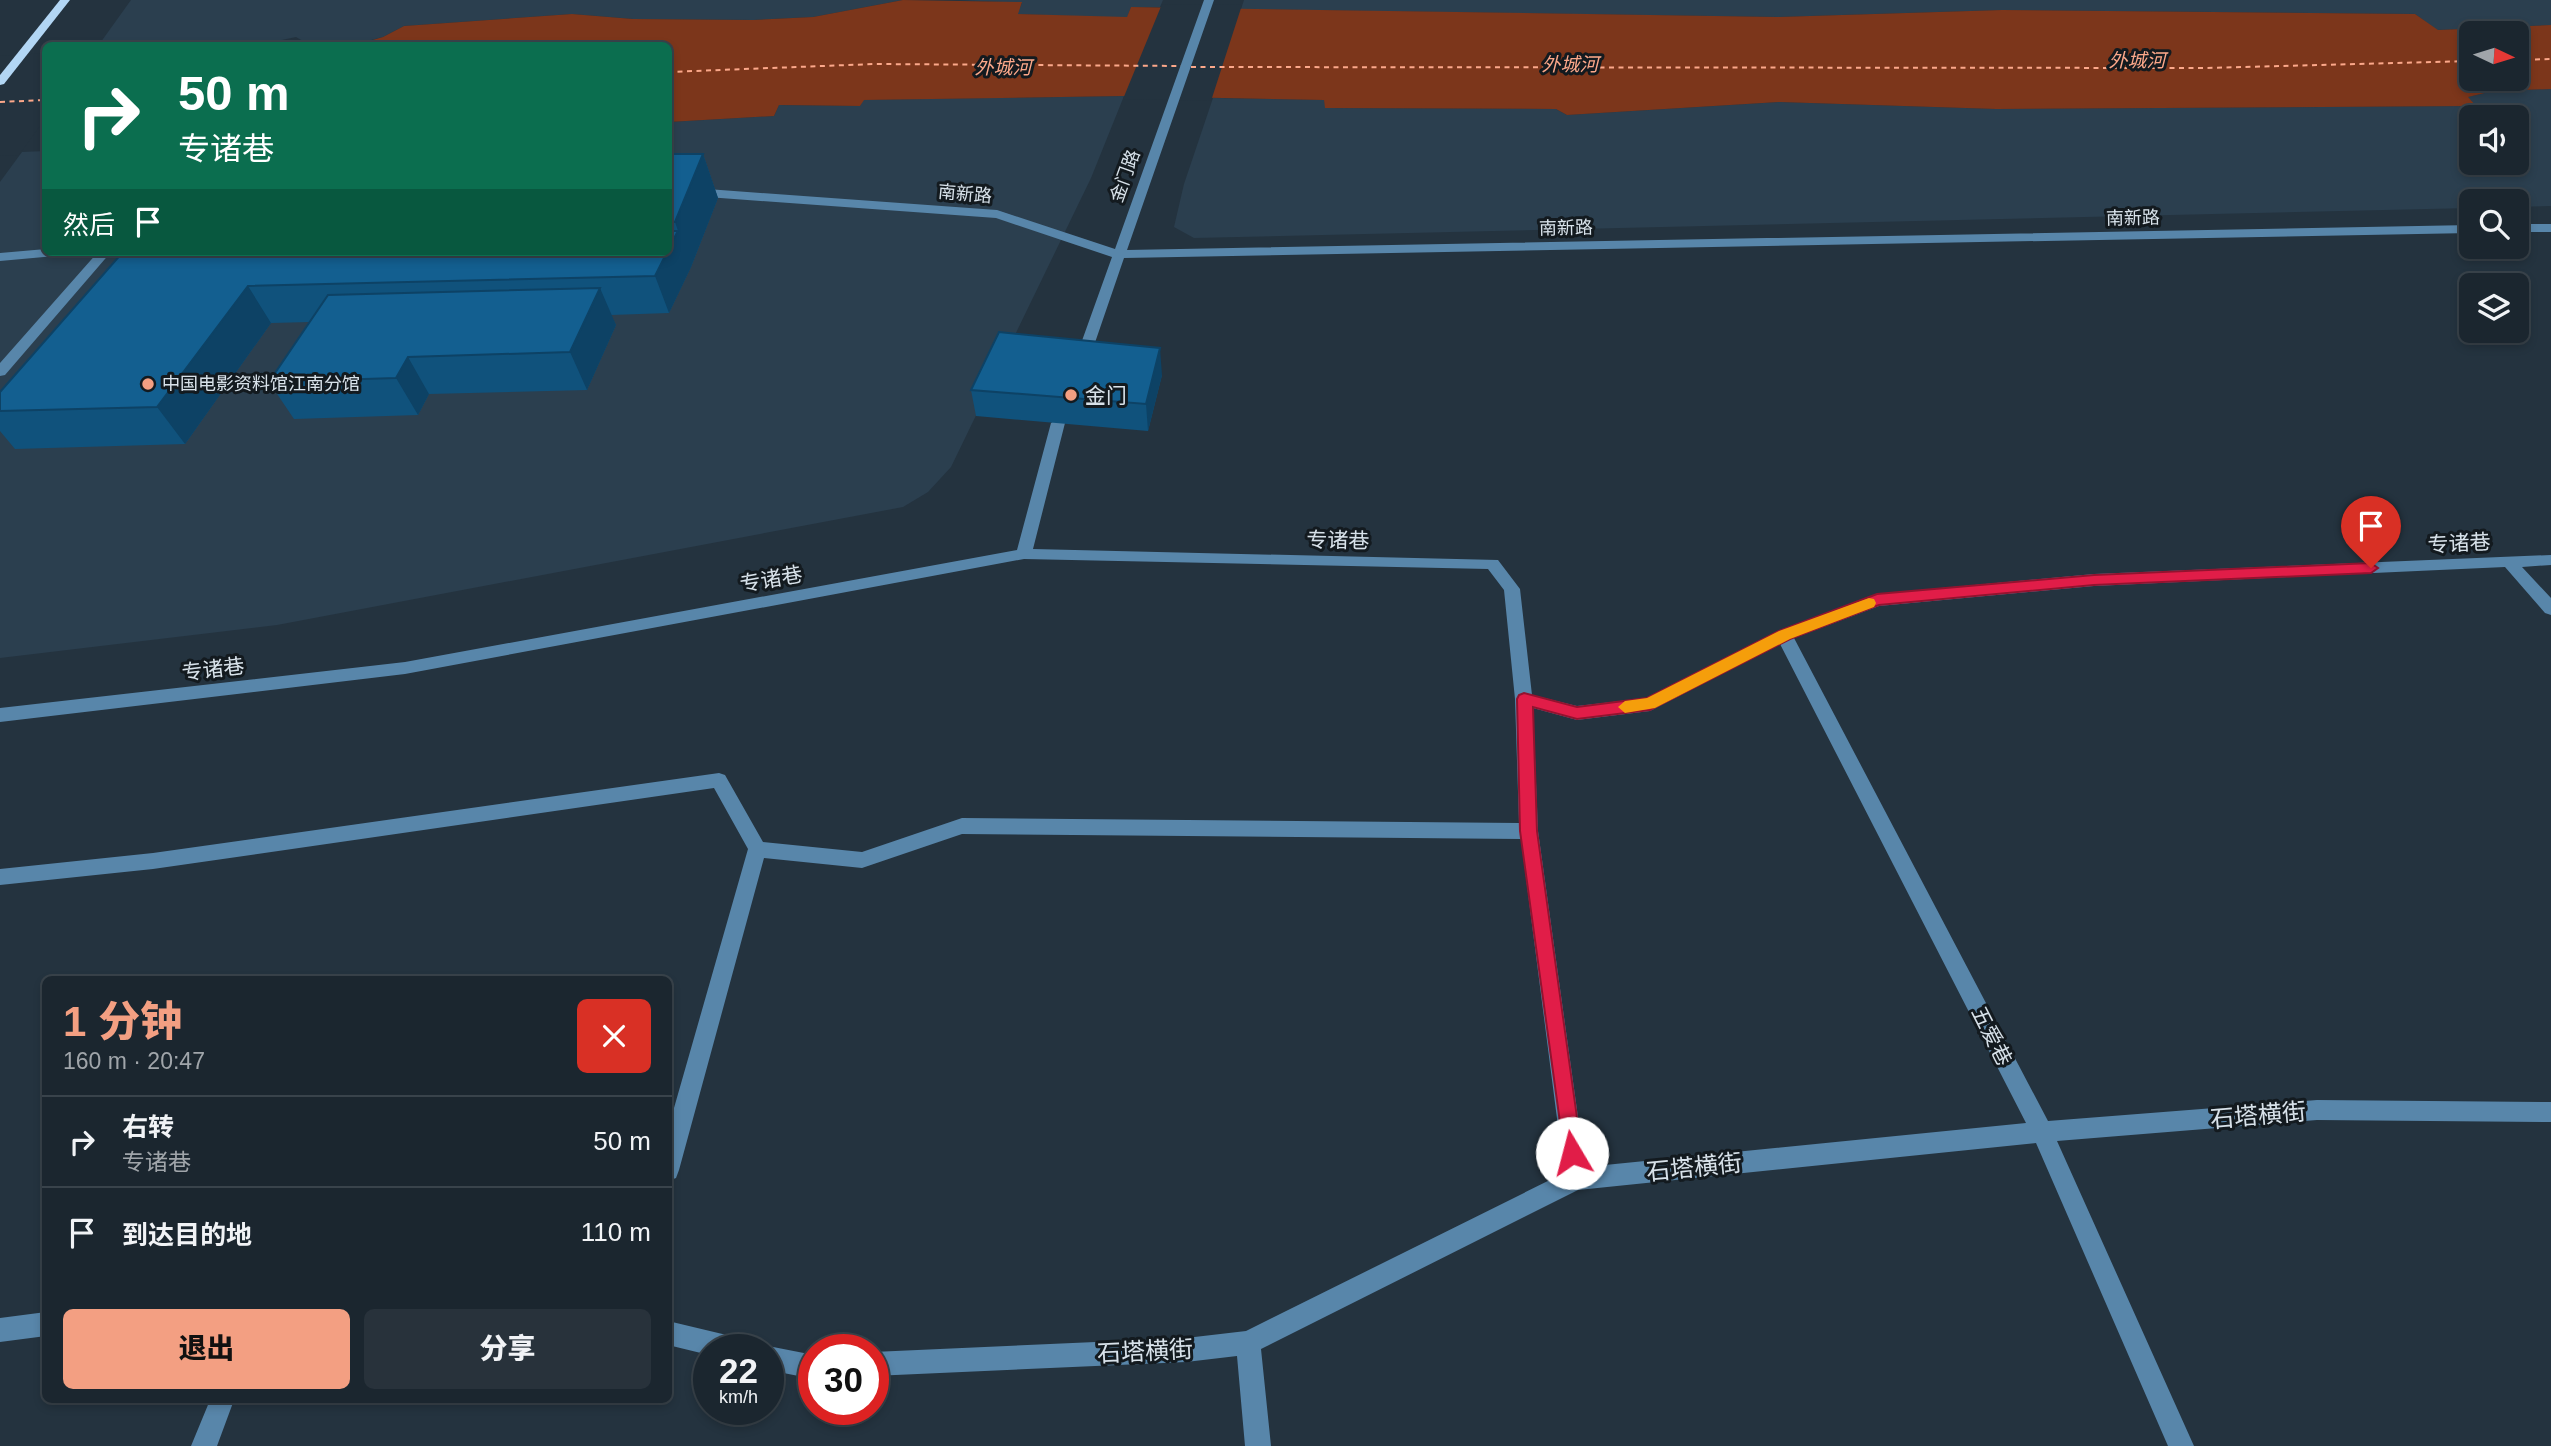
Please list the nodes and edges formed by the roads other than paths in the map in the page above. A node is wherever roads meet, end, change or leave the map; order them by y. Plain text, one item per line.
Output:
1 (65, 0) edge
2 (1209, 0) edge
3 (0, 82) edge
4 (672, 194) edge
5 (2529, 228) edge
6 (2551, 228) edge
7 (2459, 229) edge
8 (42, 253) edge
9 (1118, 254) junction
10 (102, 256) edge
11 (0, 257) edge
12 (1080, 366) edge
13 (0, 372) edge
14 (1058, 423) edge
15 (1024, 554) junction
16 (2551, 560) edge
17 (2509, 562) junction
18 (2551, 610) edge
19 (1784, 635) junction
20 (1524, 699) junction
21 (0, 715) edge
22 (1529, 831) junction
23 (757, 849) junction
24 (0, 877) edge
25 (2551, 1112) edge
26 (2042, 1132) junction
27 (672, 1156) edge
28 (1576, 1179) junction
29 (42, 1325) edge
30 (0, 1330) edge
31 (672, 1334) edge
32 (693, 1339) edge
33 (1248, 1343) junction
34 (889, 1363) edge
35 (221, 1403) edge
36 (204, 1446) edge
37 (1258, 1446) edge
38 (2181, 1446) edge

1 - 3 main road
2 - 9 street, 金门路
4 - 9 street, 南新路
5 - 6 street
7 - 9 street, 南新路
8 - 11 street
9 - 12 street, 金门路
10 - 13 street
14 - 15 street
15 - 20 street, 专诸巷
15 - 21 street, 专诸巷
16 - 17 street, 专诸巷
17 - 18 street
17 - 19 street, 专诸巷
19 - 20 street, 专诸巷
19 - 26 street, 五爱巷
20 - 22 street
22 - 23 street
22 - 28 street
23 - 24 street
23 - 27 street
25 - 26 street, 石塔横街
26 - 28 street, 石塔横街
26 - 38 street, 五爱巷
28 - 33 street, 石塔横街
29 - 30 street
31 - 32 street
33 - 34 street, 石塔横街
33 - 37 street
35 - 36 street

